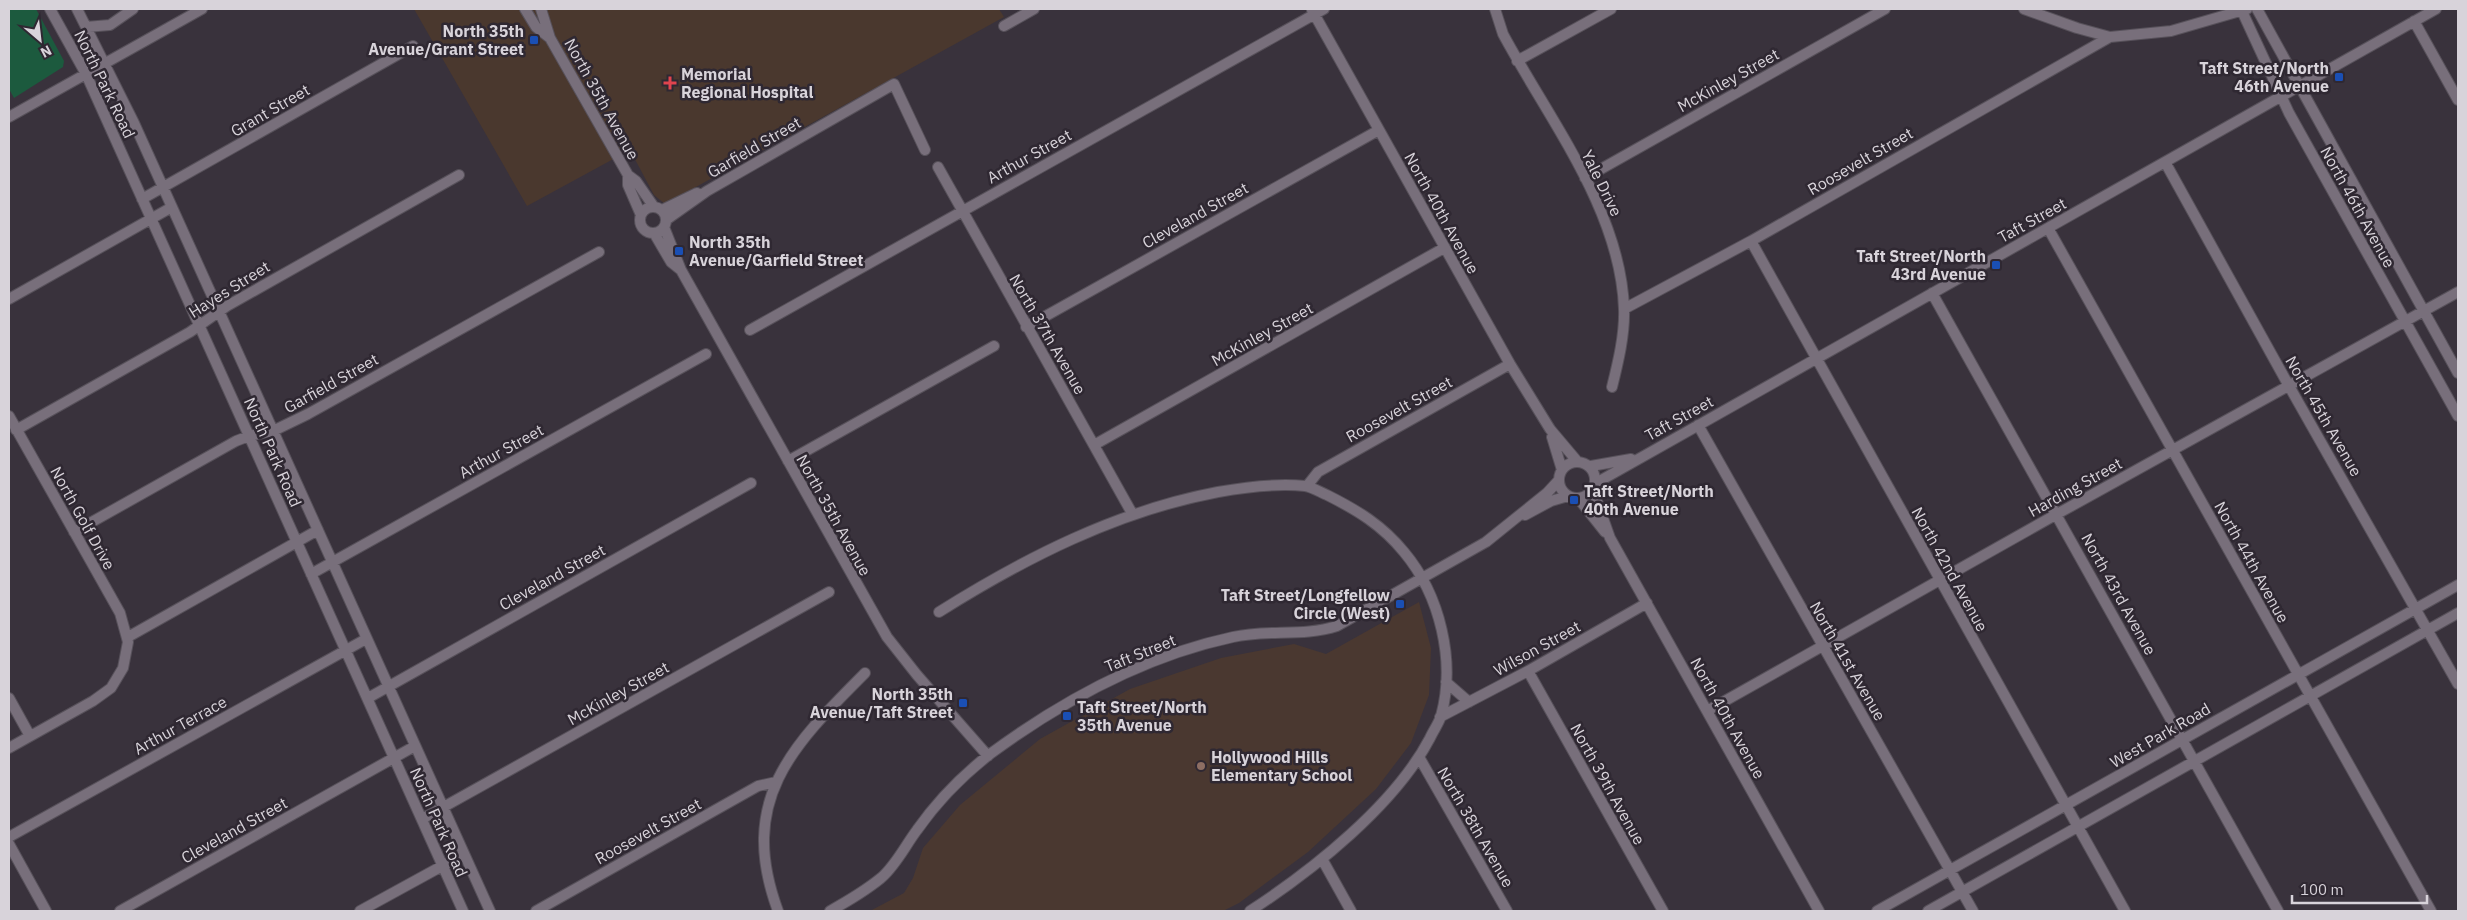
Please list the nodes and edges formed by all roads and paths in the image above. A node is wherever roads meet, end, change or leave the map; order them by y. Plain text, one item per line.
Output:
1 (50, 9) edge
2 (77, 9) edge
3 (133, 9) edge
4 (202, 9) edge
5 (525, 9) edge
6 (541, 9) edge
7 (1034, 9) edge
8 (1495, 9) edge
9 (1611, 9) edge
10 (1885, 9) edge
11 (2024, 9) edge
12 (2257, 9) edge
13 (2436, 9) edge
14 (1317, 10) edge
15 (2243, 10) edge
16 (2414, 21) junction
17 (1004, 26) dead end
18 (86, 27) junction
19 (2110, 37) junction
20 (550, 38) junction
21 (412, 46) dead end
22 (1517, 61) junction
23 (105, 62) junction
24 (86, 74) junction
25 (2298, 86) junction
26 (2280, 96) junction
27 (2458, 100) edge
28 (9, 117) edge
29 (1379, 130) junction
30 (925, 150) dead end
31 (2166, 162) junction
32 (938, 167) dead end
33 (459, 175) dead end
34 (628, 175) junction
35 (1585, 178) junction
36 (163, 188) junction
37 (707, 191) junction
38 (142, 199) junction
39 (172, 207) junction
40 (658, 208) junction
41 (961, 211) junction
42 (641, 215) junction
43 (151, 219) junction
44 (665, 224) junction
45 (2048, 228) junction
46 (654, 233) junction
47 (1751, 241) junction
48 (1444, 248) junction
49 (599, 252) dead end
50 (681, 270) junction
51 (2458, 292) edge
52 (1932, 293) junction
53 (9, 299) edge
54 (1624, 309) junction
55 (219, 311) junction
56 (2424, 312) junction
57 (2406, 322) junction
58 (199, 324) junction
59 (1026, 327) junction
60 (750, 330) dead end
61 (994, 346) dead end
62 (706, 354) dead end
63 (1815, 359) junction
64 (1510, 364) junction
65 (2458, 373) edge
66 (2289, 386) junction
67 (1612, 387) dead end
68 (9, 416) edge
69 (2458, 416) edge
70 (1698, 424) junction
71 (1550, 429) junction
72 (16, 430) junction
73 (273, 431) junction
74 (249, 436) junction
75 (1094, 445) junction
76 (2172, 450) junction
77 (1641, 457) junction
78 (1577, 461) junction
79 (788, 462) junction
80 (1590, 466) junction
81 (1560, 475) junction
82 (751, 483) dead end
83 (1307, 486) junction
84 (1594, 486) junction
85 (1573, 497) junction
86 (2057, 514) junction
87 (1133, 515) junction
88 (1515, 520) junction
89 (318, 530) junction
90 (74, 532) junction
91 (1610, 538) junction
92 (297, 542) junction
93 (333, 563) junction
94 (311, 574) junction
95 (1423, 578) junction
96 (1940, 582) junction
97 (2458, 585) edge
98 (829, 592) dead end
99 (1646, 603) junction
100 (2416, 609) junction
101 (938, 612) dead end
102 (2458, 613) edge
103 (2428, 630) junction
104 (128, 637) junction
105 (366, 639) junction
106 (1823, 646) junction
107 (346, 650) junction
108 (1528, 671) junction
109 (865, 673) dead end
110 (2298, 674) junction
111 (1446, 682) junction
112 (2458, 684) edge
113 (388, 686) junction
114 (2309, 695) junction
115 (9, 698) edge
116 (368, 698) junction
117 (1469, 702) junction
118 (1707, 711) junction
119 (1440, 718) junction
120 (30, 736) junction
121 (2182, 738) junction
122 (415, 746) junction
123 (9, 748) edge
124 (988, 756) junction
125 (394, 757) junction
126 (1419, 757) junction
127 (2195, 761) junction
128 (776, 782) junction
129 (2065, 806) junction
130 (444, 808) junction
131 (422, 820) junction
132 (2077, 827) junction
133 (9, 837) edge
134 (9, 844) edge
135 (464, 854) junction
136 (1322, 858) junction
137 (442, 866) junction
138 (1950, 871) junction
139 (1962, 892) junction
140 (46, 911) edge
141 (120, 911) edge
142 (360, 911) edge
143 (463, 911) edge
144 (490, 911) edge
145 (536, 911) edge
146 (778, 911) edge
147 (830, 911) edge
148 (1250, 911) edge
149 (1351, 911) edge
150 (1507, 911) edge
151 (1663, 911) edge
152 (1819, 911) edge
153 (1877, 911) edge
154 (1928, 911) edge
155 (1973, 911) edge
156 (2125, 911) edge
157 (2278, 911) edge
158 (2431, 911) edge

1 - 24 street, North Park Road
2 - 18 street, North Park Road
3 - 18 street
4 - 23 street
5 - 20 street, North 35th Avenue
6 - 20 street, North 35th Avenue
7 - 17 street
8 - 22 street, Yale Drive
9 - 22 street
10 - 35 street, McKinley Street
11 - 19 street
12 - 25 street, North 46th Avenue
13 - 16 street, Taft Street
14 - 29 street, North 40th Avenue
14 - 41 street, Arthur Street
15 - 19 street
15 - 26 street, North 46th Avenue
16 - 25 street, Taft Street
16 - 27 street
18 - 23 street, North Park Road
19 - 47 street, Roosevelt Street
20 - 34 street, North 35th Avenue
21 - 36 street, Grant Street
22 - 35 street, Yale Drive
23 - 24 street
23 - 36 street, North Park Road
24 - 28 street
24 - 38 street, North Park Road
25 - 26 street, Taft Street
25 - 56 street, North 46th Avenue
26 - 31 street, Taft Street
26 - 57 street, North 46th Avenue
29 - 48 street, North 40th Avenue
29 - 59 street, Cleveland Street
30 - 37 street, Garfield Street
31 - 45 street, Taft Street
31 - 66 street, North 45th Avenue
32 - 41 street, North 37th Avenue
33 - 55 street, Hayes Street
34 - 40 street, North 35th Avenue
34 - 42 street, North 35th Avenue
35 - 54 street, Yale Drive
36 - 38 street, Grant Street
36 - 39 street, North Park Road
37 - 40 street, Garfield Street
37 - 44 street, Garfield Street
38 - 43 street, North Park Road
39 - 43 street
39 - 55 street, North Park Road
40 - 42 street
40 - 44 street
41 - 59 street, North 37th Avenue
41 - 60 street, Arthur Street
42 - 46 street
43 - 53 street
43 - 58 street, North Park Road
44 - 46 street
44 - 50 street, North 35th Avenue
45 - 52 street, Taft Street
45 - 76 street, North 44th Avenue
46 - 50 street, North 35th Avenue
47 - 54 street, Roosevelt Street
47 - 63 street, North 42nd Avenue
48 - 64 street, North 40th Avenue
48 - 75 street, McKinley Street
49 - 73 street, Garfield Street
50 - 79 street, North 35th Avenue
51 - 56 street, Harding Street
52 - 63 street, Taft Street
52 - 86 street, North 43rd Avenue
54 - 67 street, Yale Drive
55 - 58 street, Hayes Street
55 - 73 street, North Park Road
56 - 57 street, Harding Street
56 - 65 street, North 46th Avenue
57 - 66 street, Harding Street
57 - 69 street, North 46th Avenue
58 - 72 street, Hayes Street
58 - 74 street, North Park Road
59 - 75 street, North 37th Avenue
61 - 79 street
62 - 93 street, Arthur Street
63 - 70 street, Taft Street
63 - 96 street, North 42nd Avenue
64 - 71 street, North 40th Avenue
64 - 83 street, Roosevelt Street
66 - 76 street, Harding Street
66 - 100 street, North 45th Avenue
68 - 72 street, North Golf Drive
70 - 77 street, Taft Street
70 - 106 street, North 41st Avenue
71 - 78 street, North 40th Avenue
71 - 81 street, North 40th Avenue
72 - 90 street, North Golf Drive
73 - 74 street, Garfield Street
73 - 89 street, North Park Road
74 - 90 street, Garfield Street
74 - 92 street, North Park Road
75 - 87 street, North 37th Avenue
76 - 86 street, Harding Street
76 - 110 street, North 44th Avenue
77 - 80 street, Taft Street
77 - 84 street, Taft Street
78 - 80 street
78 - 81 street
79 - 124 street, North 35th Avenue
80 - 84 street
81 - 85 street
81 - 88 street, Taft Street
82 - 113 street, Cleveland Street
83 - 87 street
83 - 95 street
84 - 85 street
84 - 91 street, North 40th Avenue
85 - 88 street, Taft Street
85 - 91 street, North 40th Avenue
86 - 96 street, Harding Street
86 - 121 street, North 43rd Avenue
87 - 101 street
88 - 95 street, Taft Street
89 - 92 street
89 - 93 street, North Park Road
90 - 104 street, North Golf Drive
91 - 99 street, North 40th Avenue
92 - 94 street, North Park Road
92 - 104 street
93 - 94 street, Arthur Street
93 - 105 street, North Park Road
94 - 107 street, North Park Road
95 - 111 street
95 - 124 street, Taft Street
96 - 106 street, Harding Street
96 - 129 street, North 42nd Avenue
97 - 100 street, West Park Road
98 - 130 street, McKinley Street
99 - 108 street, Wilson Street
99 - 118 street, North 40th Avenue
100 - 103 street, North 45th Avenue
100 - 110 street, West Park Road
102 - 103 street
103 - 112 street, North 45th Avenue
103 - 114 street
104 - 120 street
105 - 107 street, Arthur Terrace
105 - 113 street, North Park Road
106 - 118 street, Harding Street
106 - 138 street, North 41st Avenue
107 - 116 street, North Park Road
107 - 133 street, Arthur Terrace
108 - 117 street, Wilson Street
108 - 151 street, North 39th Avenue
109 - 128 street
110 - 114 street, North 44th Avenue
110 - 121 street, West Park Road
111 - 117 street
111 - 119 street
113 - 116 street, Cleveland Street
113 - 122 street, North Park Road
114 - 127 street
114 - 158 street, North 44th Avenue
115 - 120 street
116 - 125 street, North Park Road
117 - 119 street, Wilson Street
118 - 152 street, North 40th Avenue
119 - 126 street
120 - 123 street
121 - 127 street, North 43rd Avenue
121 - 129 street, West Park Road
122 - 125 street, Cleveland Street
122 - 130 street, North Park Road
124 - 147 street, Taft Street
125 - 131 street, North Park Road
125 - 141 street, Cleveland Street
126 - 136 street
126 - 150 street, North 38th Avenue
127 - 132 street
127 - 157 street, North 43rd Avenue
128 - 145 street, Roosevelt Street
128 - 146 street
129 - 132 street, North 42nd Avenue
129 - 138 street, West Park Road
130 - 131 street, McKinley Street
130 - 135 street, North Park Road
131 - 137 street, North Park Road
132 - 139 street
132 - 156 street, North 42nd Avenue
134 - 140 street
135 - 137 street
135 - 144 street, North Park Road
136 - 148 street
136 - 149 street
137 - 142 street
137 - 143 street, North Park Road
138 - 139 street, North 41st Avenue
138 - 153 street, West Park Road
139 - 154 street
139 - 155 street, North 41st Avenue

